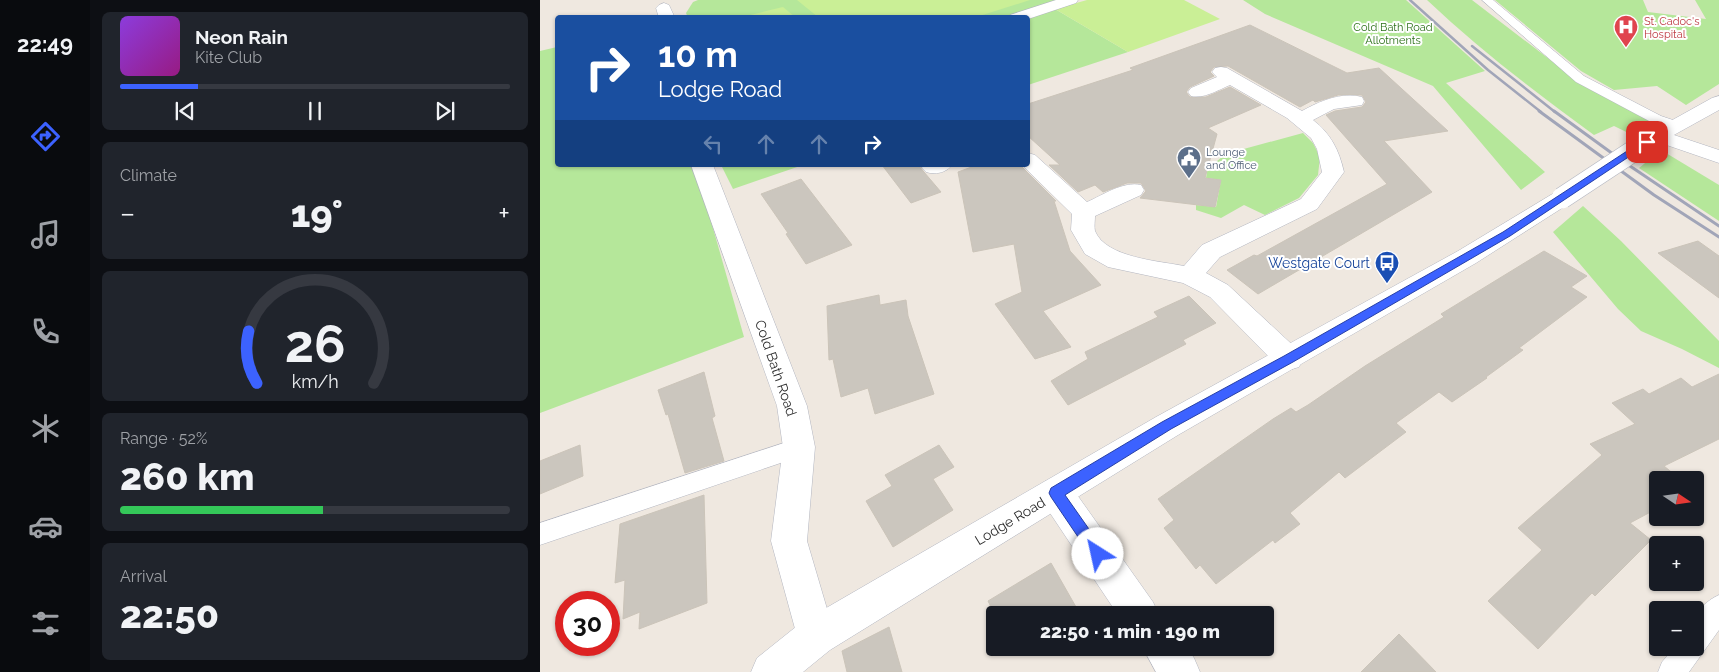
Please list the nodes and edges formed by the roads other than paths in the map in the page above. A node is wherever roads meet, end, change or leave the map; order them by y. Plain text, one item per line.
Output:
1 (1071, 0) edge
2 (1487, 0) edge
3 (1024, 15) edge
4 (1197, 92) dead end
5 (1355, 102) dead end
6 (1719, 102) edge
7 (1299, 120) junction
8 (1661, 135) junction
9 (1719, 157) edge
10 (1030, 161) edge
11 (703, 167) edge
12 (1133, 190) dead end
13 (1084, 212) junction
14 (1190, 276) junction
15 (1289, 359) junction
16 (799, 447) junction
17 (1056, 493) junction
18 (540, 534) edge
19 (1134, 606) edge
20 (1719, 608) edge
21 (1704, 628) edge
22 (816, 636) junction
23 (1169, 656) edge
24 (1684, 656) edge
25 (771, 672) edge
26 (1180, 672) edge
27 (1672, 672) edge

1 - 3 street
2 - 8 lane
4 - 7 street
5 - 7 street
6 - 8 street, Lodge Road
7 - 14 street
8 - 9 street
8 - 15 street, Lodge Road, bridge
10 - 13 street
11 - 16 street, Cold Bath Road
12 - 13 street
13 - 14 street
14 - 15 street
15 - 17 street, Lodge Road
16 - 18 lane
16 - 22 street, Cold Bath Road
17 - 19 street
17 - 22 street, Lodge Road
20 - 21 lane
22 - 25 street, Lodge Road
23 - 26 street
24 - 27 lane

